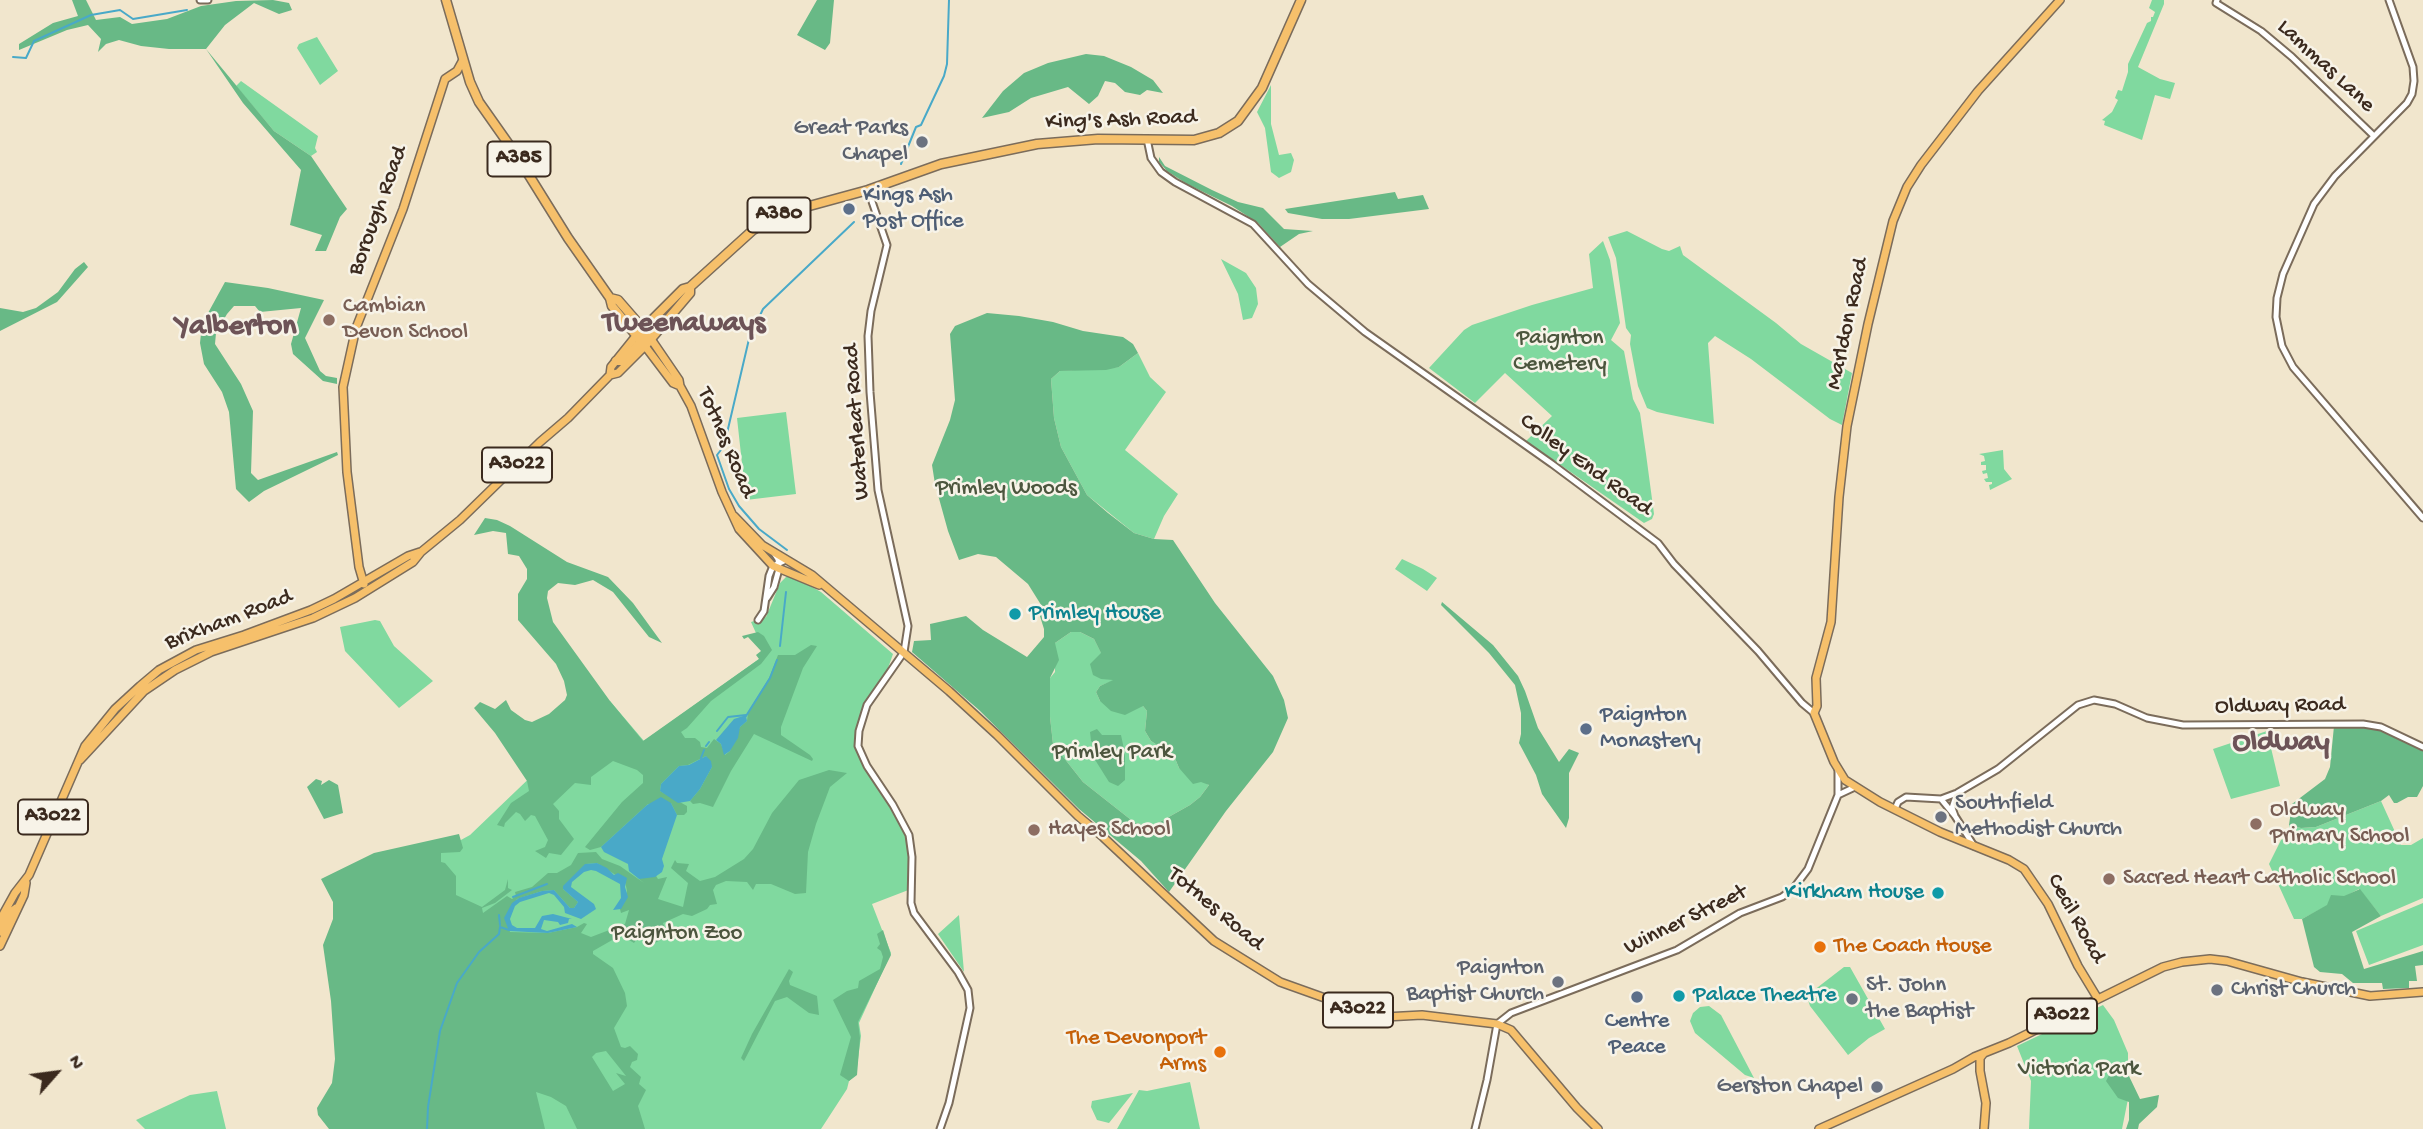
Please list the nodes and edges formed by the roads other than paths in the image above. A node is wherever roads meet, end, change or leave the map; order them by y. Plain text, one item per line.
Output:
1 (200, 0) edge
2 (208, 0) edge
3 (446, 0) edge
4 (1301, 0) edge
5 (2060, 0) edge
6 (2389, 0) edge
7 (2217, 2) edge
8 (463, 60) junction
9 (455, 72) junction
10 (470, 82) junction
11 (2374, 136) junction
12 (1147, 139) junction
13 (868, 190) junction
14 (690, 287) junction
15 (610, 298) junction
16 (648, 334) junction
17 (641, 341) junction
18 (616, 361) joint
19 (610, 375) junction
20 (680, 386) junction
21 (734, 516) junction
22 (2423, 518) edge
23 (421, 552) junction
24 (779, 564) junction
25 (363, 582) junction
26 (368, 590) junction
27 (758, 620) dead end
28 (904, 652) junction
29 (1814, 712) junction
30 (2423, 747) edge
31 (80, 760) junction
32 (1838, 770) junction
33 (1854, 787) junction
34 (1957, 793) junction
35 (1838, 795) junction
36 (1941, 799) junction
37 (1895, 809) junction
38 (1955, 816) junction
39 (1974, 846) junction
40 (26, 882) junction
41 (16, 908) junction
42 (0, 920) edge
43 (0, 932) edge
44 (0, 946) edge
45 (2423, 992) edge
46 (2098, 999) junction
47 (1497, 1024) junction
48 (1984, 1053) junction
49 (1960, 1066) junction
50 (1980, 1071) junction
51 (940, 1129) edge
52 (1475, 1129) edge
53 (1598, 1129) edge
54 (1819, 1129) edge
55 (1984, 1129) edge

1 - 2 street
3 - 8 highway, Totnes Road / A385
4 - 12 highway, King's Ash Road / A380
5 - 29 main road, Marldon Road
6 - 11 street
7 - 11 street, Lammas Lane
8 - 9 main road, Borough Road
8 - 10 highway, Totnes Road / A385
9 - 10 main road
9 - 25 main road, Borough Road
10 - 15 highway, Totnes Road / A385
11 - 22 street
12 - 13 highway, King's Ash Road / A380
12 - 29 street, Colley End Road
13 - 14 highway, King's Ash Road / A380
13 - 28 street, Waterleat Road
14 - 16 highway, King's Ash Road / A380
14 - 16 highway, King's Ash Road / A380
15 - 16 highway, Totnes Road / A385
15 - 17 highway, Totnes Road / A385
16 - 17 highway, King's Ash Road / A380
16 - 17 highway, King's Ash Road / A380
16 - 20 main road, Totnes Road / A3022
17 - 18 highway
17 - 19 main road, Brixham Road / A3022
17 - 20 main road, Totnes Road / A3022
18 - 19 main road, Brixham Road
19 - 23 main road, Brixham Road / A3022
20 - 21 main road, Totnes Road / A3022
21 - 24 main road, Totnes Road / A3022
21 - 24 main road, Totnes Road / A3022
23 - 25 main road, Brixham Road / A3022
23 - 26 main road, Brixham Road / A3022
24 - 27 street
24 - 28 main road, Totnes Road / A3022
25 - 26 main road, Borough Road
25 - 31 main road, Brixham Road / A3022
26 - 31 main road, Brixham Road / A3022
28 - 47 main road, Totnes Road / A3022
28 - 51 street
29 - 32 main road, Colley End Road
30 - 34 street, Oldway Road
31 - 40 main road, Brixham Road / A3022
32 - 33 main road, Colley End Road
32 - 35 street, Winner Street
33 - 35 street
33 - 37 main road, Colley End Road
34 - 36 street, Oldway Road
34 - 38 street
35 - 47 street, Winner Street
36 - 37 street
36 - 38 street
37 - 39 main road, Colley End Road
38 - 39 street
39 - 46 main road, Cecil Road
40 - 41 main road
40 - 42 main road, Brixham Road / A3022
41 - 43 main road
41 - 44 main road
45 - 46 main road, A3022
46 - 48 main road, A3022
47 - 52 street
47 - 53 main road
48 - 49 main road
48 - 50 main road
49 - 50 main road
49 - 54 main road
50 - 55 main road

